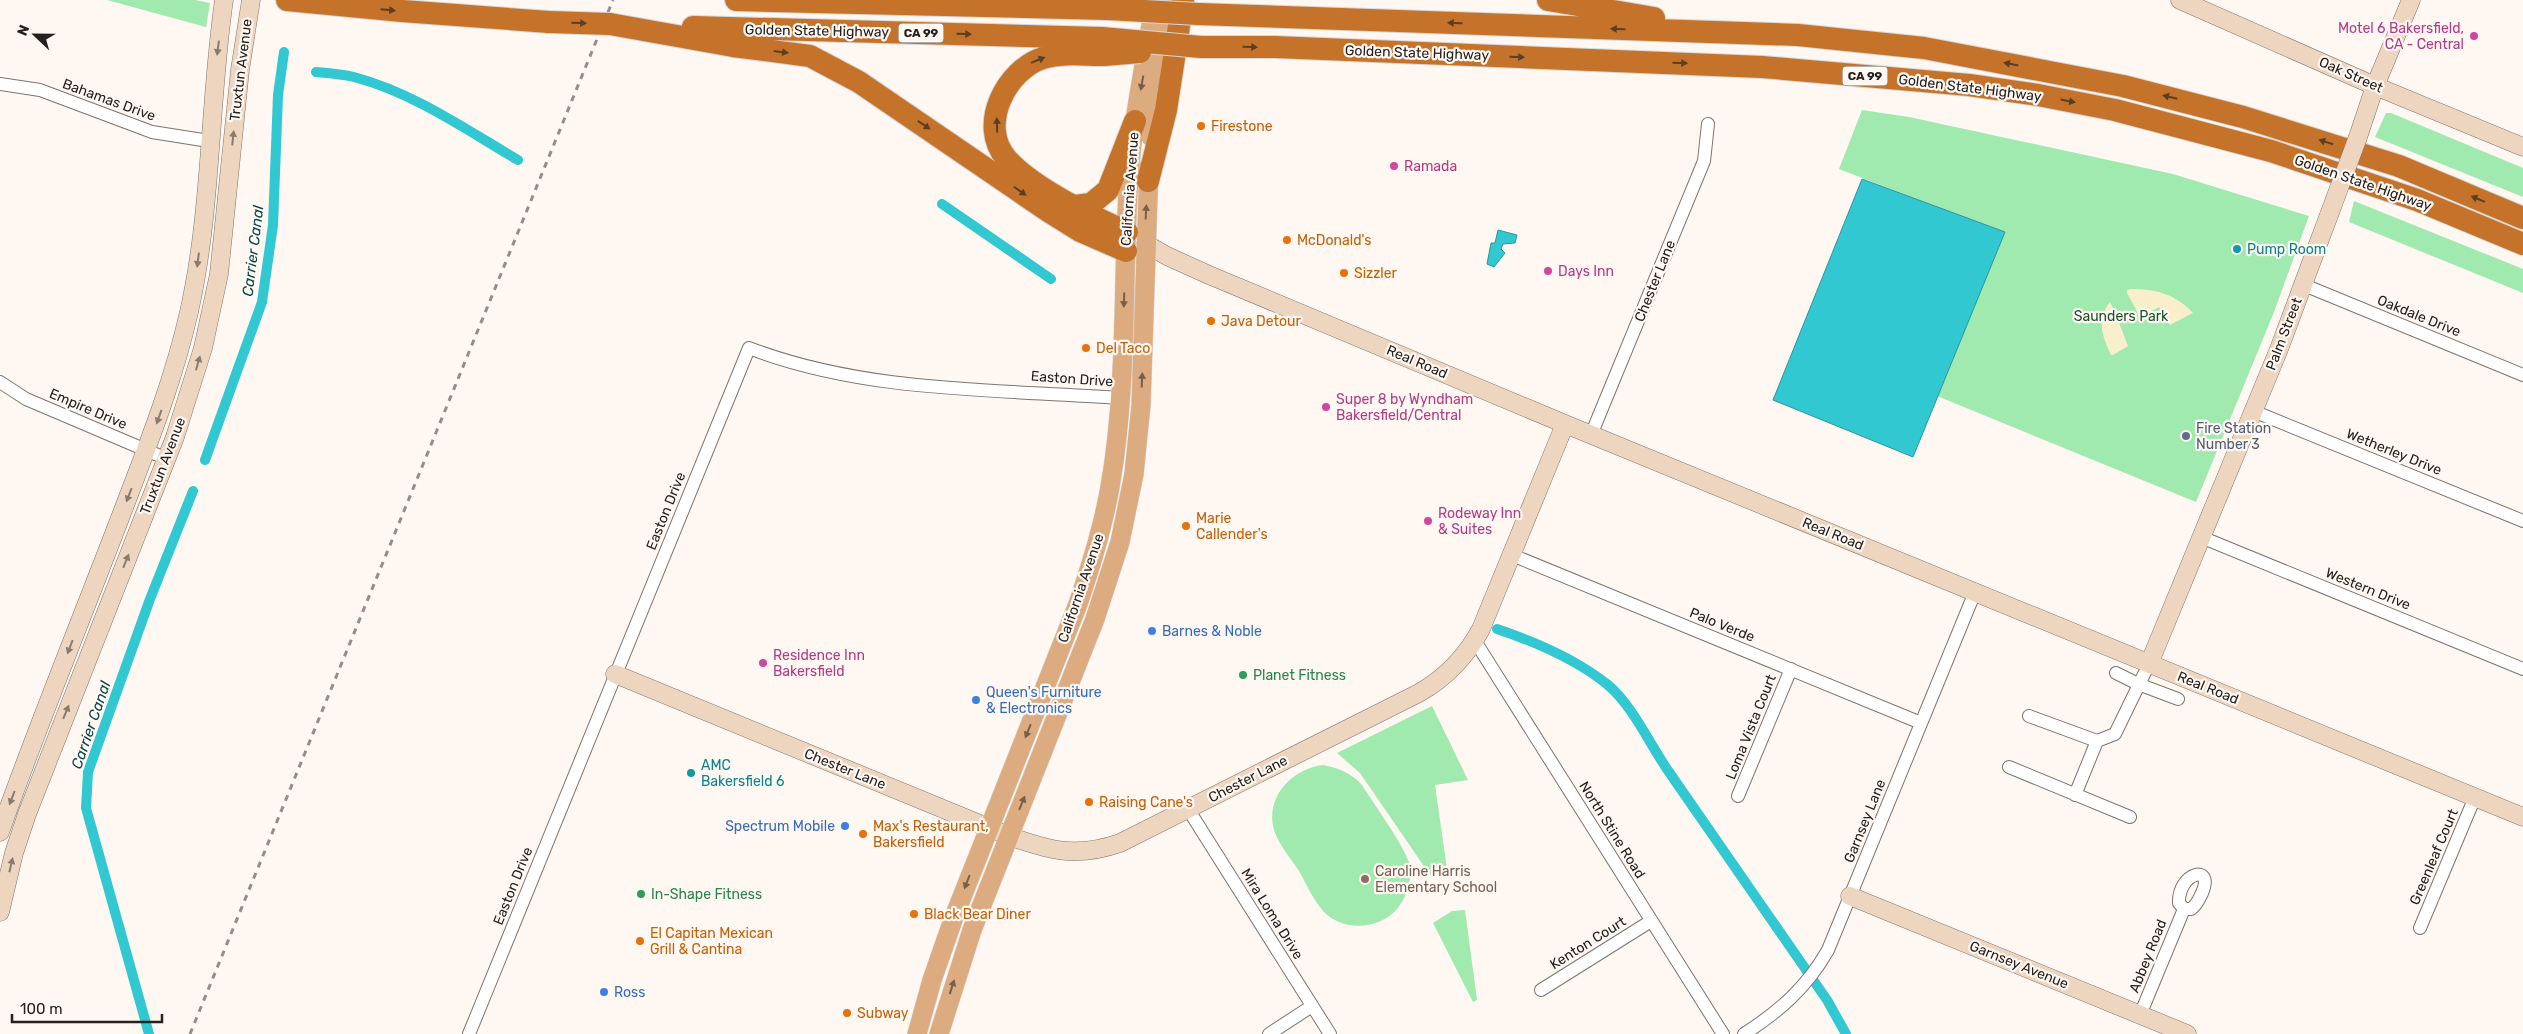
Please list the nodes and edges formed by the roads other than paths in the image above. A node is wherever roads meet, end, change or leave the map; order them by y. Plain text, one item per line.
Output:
1 (224, 0) edge
2 (251, 0) edge
3 (287, 0) edge
4 (744, 0) edge
5 (1155, 0) edge
6 (1170, 0) edge
7 (1548, 0) edge
8 (2180, 0) edge
9 (2410, 0) edge
10 (1110, 3) edge
11 (1191, 7) edge
12 (1754, 33) junction
13 (737, 37) junction
14 (1103, 47) junction
15 (0, 84) edge
16 (2375, 86) junction
17 (1135, 121) junction
18 (1708, 124) dead end
19 (209, 141) junction
20 (2523, 147) edge
21 (1148, 181) junction
22 (1075, 206) junction
23 (2523, 218) edge
24 (1133, 242) junction
25 (2518, 243) edge
26 (218, 274) junction
27 (2304, 284) junction
28 (2523, 375) edge
29 (0, 382) edge
30 (1120, 398) junction
31 (2253, 411) junction
32 (1566, 424) junction
33 (1591, 435) junction
34 (146, 450) junction
35 (167, 459) junction
36 (1110, 486) junction
37 (1130, 498) junction
38 (2523, 521) edge
39 (2201, 537) junction
40 (1512, 555) junction
41 (1114, 562) junction
42 (1090, 569) junction
43 (1975, 592) junction
44 (1475, 641) junction
45 (1082, 653) junction
46 (2149, 664) junction
47 (1790, 669) junction
48 (2523, 669) edge
49 (2116, 673) dead end
50 (615, 674) junction
51 (2138, 684) junction
52 (2178, 699) dead end
53 (2029, 716) dead end
54 (1921, 723) junction
55 (2097, 741) junction
56 (2009, 767) dead end
57 (2075, 795) junction
58 (1738, 796) dead end
59 (2475, 797) junction
60 (1188, 809) junction
61 (2130, 817) dead end
62 (2523, 817) edge
63 (989, 828) junction
64 (0, 832) edge
65 (1009, 836) junction
66 (1850, 896) junction
67 (2184, 909) dead end
68 (0, 912) edge
69 (1651, 920) junction
70 (2420, 928) dead end
71 (1542, 990) dead end
72 (1312, 1006) junction
73 (2140, 1015) junction
74 (468, 1034) edge
75 (917, 1034) edge
76 (938, 1034) edge
77 (1269, 1034) edge
78 (1330, 1034) edge
79 (1723, 1034) edge
80 (1744, 1034) edge
81 (2187, 1034) edge

1 -> 19 street, Truxtun Avenue
26 -> 2 street, Truxtun Avenue
3 -> 13 highway, bridge
4 - 10 highway, Golden State Highway / CA 99
5 -> 17 main road, California Avenue
6 - 21 main road, California Avenue
7 - 12 highway
8 - 16 street, Oak Street
9 - 16 street, Palm Street
10 - 11 highway, Golden State Highway / CA 99, bridge
12 -> 11 highway, Golden State Highway / CA 99
11 - 21 highway
23 -> 12 highway, Golden State Highway / CA 99
13 -> 14 highway, Golden State Highway / CA 99
13 -> 24 highway
22 -> 14 highway
14 -> 25 highway, Golden State Highway / CA 99, bridge
15 - 19 street, Bahamas Drive
16 - 20 street, Oak Street
16 - 27 street, Palm Street, bridge
17 - 22 highway
17 - 24 main road, California Avenue
18 - 33 street, Chester Lane
19 - 26 street
19 -> 34 street, Truxtun Avenue
24 -> 21 main road, California Avenue
22 - 24 highway
24 -> 30 main road, California Avenue
24 - 32 street, Real Road
37 -> 24 main road, California Avenue
35 -> 26 street, Truxtun Avenue
27 - 28 street, Oakdale Drive
27 - 31 street, Palm Street
29 - 34 street, Empire Drive
30 - 36 main road, California Avenue
30 - 37 main road
30 - 50 street, Easton Drive
31 - 38 street, Wetherley Drive
31 - 39 street, Palm Street
32 - 33 street, Real Road
32 - 40 street, Chester Lane
33 - 43 street, Real Road
34 - 35 street, Empire Drive
34 -> 64 street, Truxtun Avenue
68 -> 35 street, Truxtun Avenue
36 - 41 main road
36 - 42 main road, California Avenue
37 - 41 main road, California Avenue
39 - 46 street, Palm Street
39 - 48 street, Western Drive
40 - 44 street, Chester Lane
40 - 47 street, Palo Verde
41 - 45 main road, California Avenue
42 - 45 main road
42 -> 63 main road, California Avenue
43 - 46 street, Real Road
43 - 54 street, Garnsey Lane
44 - 60 street, Chester Lane
44 - 69 street, North Stine Road
65 -> 45 main road, California Avenue
46 - 51 street
46 - 59 street, Real Road
47 - 54 street, Palo Verde
47 - 58 street, Loma Vista Court
49 - 51 street
50 - 63 street, Chester Lane
50 - 74 street, Easton Drive
51 - 52 street
51 - 55 street
53 - 55 street
54 - 66 street, Garnsey Lane
55 - 57 street
56 - 57 street
57 - 61 street
59 - 62 street, Real Road
59 - 70 street, Greenleaf Court
60 - 65 street, Chester Lane
60 - 72 street, Mira Loma Drive
63 - 65 street, Chester Lane
63 -> 75 main road, California Avenue
76 -> 65 main road, California Avenue
66 - 73 street, Garnsey Avenue
66 - 80 street, Garnsey Lane
67 - 73 street, Abbey Road
69 - 71 street, Kenton Court
69 - 79 street, North Stine Road
72 - 77 street
72 - 78 street, Mira Loma Drive
73 - 81 street, Garnsey Avenue

